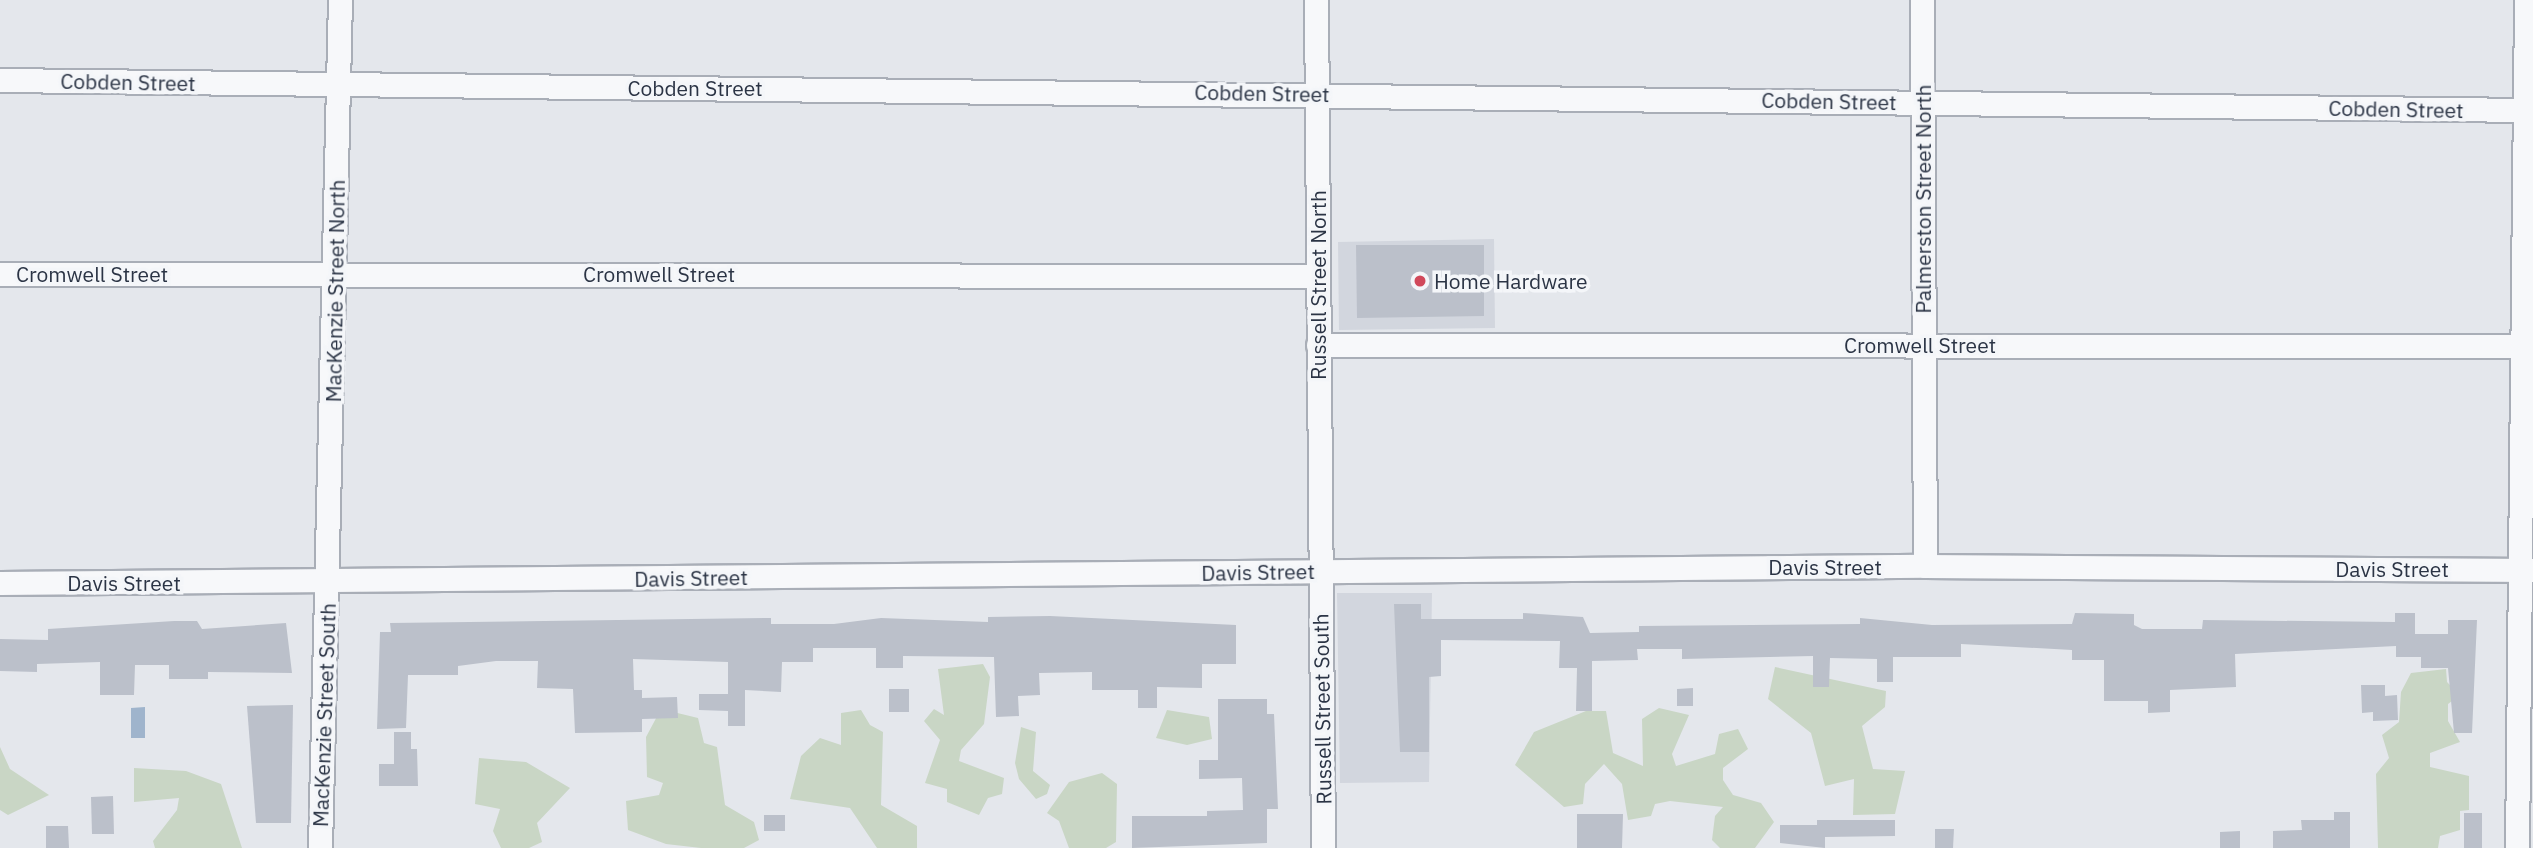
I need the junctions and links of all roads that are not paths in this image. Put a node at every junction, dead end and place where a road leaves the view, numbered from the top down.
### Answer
1 (340, 0) edge
2 (1316, 0) edge
3 (1922, 0) edge
4 (2526, 0) edge
5 (0, 80) edge
6 (340, 85) junction
7 (1316, 93) junction
8 (1923, 103) junction
9 (2525, 110) junction
10 (2528, 229) edge
11 (0, 274) edge
12 (336, 274) junction
13 (1318, 276) junction
14 (1318, 345) junction
15 (1924, 345) junction
16 (2527, 346) edge
17 (1925, 566) junction
18 (2525, 570) edge
19 (1321, 571) junction
20 (328, 582) junction
21 (0, 583) edge
22 (2525, 752) edge
23 (320, 848) edge
24 (1323, 848) edge
25 (2517, 848) edge

1 - 6 street, MacKenzie Street North
2 - 7 street, Russell Street North
3 - 8 street, Palmerston Street North
4 - 9 street
5 - 6 street, Cobden Street
6 - 7 street, Cobden Street
6 - 12 street, MacKenzie Street North
7 - 8 street, Cobden Street
7 - 13 street, Russell Street North
8 - 9 street, Cobden Street
8 - 15 street, Palmerston Street North
9 - 10 street
10 - 16 street
11 - 12 street, Cromwell Street
12 - 13 street, Cromwell Street
12 - 20 street, MacKenzie Street North
13 - 14 street, Russell Street North
14 - 15 street, Cromwell Street
14 - 19 street, Russell Street North
15 - 16 street, Cromwell Street
15 - 17 street, Palmerston Street North
16 - 18 street
17 - 18 street, Davis Street
17 - 19 street, Davis Street
18 - 22 street
19 - 20 street, Davis Street
19 - 24 street, Russell Street South
20 - 21 street, Davis Street
20 - 23 street, MacKenzie Street South
22 - 25 street

